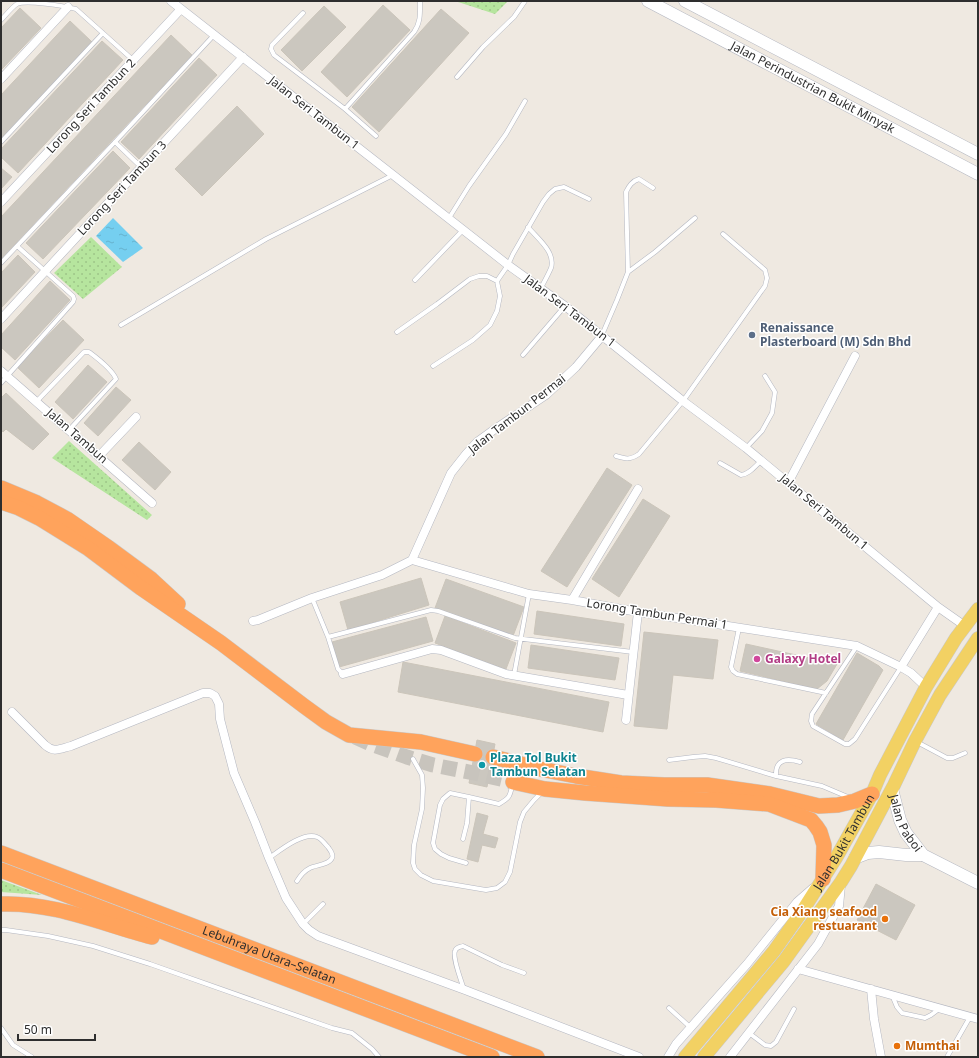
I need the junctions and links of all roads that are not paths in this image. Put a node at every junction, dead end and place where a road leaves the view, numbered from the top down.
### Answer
1 (171, 1) edge
2 (420, 1) edge
3 (525, 1) edge
4 (648, 1) edge
5 (685, 1) edge
6 (68, 7) junction
7 (181, 9) junction
8 (303, 13) dead end
9 (1, 20) edge
10 (102, 33) junction
11 (214, 35) junction
12 (243, 57) junction
13 (133, 60) junction
14 (457, 77) dead end
15 (1, 79) edge
16 (525, 101) dead end
17 (345, 109) junction
18 (376, 136) dead end
19 (1, 142) edge
20 (116, 142) junction
21 (978, 154) edge
22 (142, 167) junction
23 (978, 174) edge
24 (394, 175) junction
25 (653, 188) dead end
26 (589, 199) dead end
27 (1, 202) edge
28 (449, 218) junction
29 (695, 218) dead end
30 (528, 227) junction
31 (463, 229) junction
32 (723, 234) dead end
33 (17, 246) junction
34 (1, 263) edge
35 (508, 265) junction
36 (46, 271) junction
37 (628, 272) junction
38 (416, 280) dead end
39 (497, 281) junction
40 (541, 288) junction
41 (565, 306) junction
42 (1, 319) edge
43 (121, 325) dead end
44 (397, 332) dead end
45 (602, 336) junction
46 (523, 355) dead end
47 (855, 356) dead end
48 (433, 366) dead end
49 (4, 374) edge
50 (765, 376) dead end
51 (1, 383) edge
52 (37, 401) junction
53 (682, 401) junction
54 (136, 417) dead end
55 (69, 430) junction
56 (746, 448) junction
57 (99, 456) junction
58 (616, 456) dead end
59 (761, 461) junction
60 (720, 463) dead end
61 (788, 483) junction
62 (1, 488) edge
63 (638, 489) dead end
64 (1, 502) edge
65 (152, 503) dead end
66 (412, 560) junction
67 (529, 594) junction
68 (312, 598) junction
69 (572, 600) junction
70 (938, 607) junction
71 (978, 609) edge
72 (638, 612) junction
73 (253, 621) dead end
74 (965, 626) junction
75 (739, 628) junction
76 (328, 637) junction
77 (978, 638) edge
78 (520, 639) junction
79 (221, 643) junction
80 (857, 646) junction
81 (634, 652) junction
82 (900, 667) junction
83 (343, 674) joint
84 (514, 676) junction
85 (926, 687) junction
86 (826, 693) junction
87 (628, 695) junction
88 (12, 712) dead end
89 (626, 720) dead end
90 (914, 741) junction
91 (965, 753) dead end
92 (475, 754) dead end
93 (493, 757) dead end
94 (413, 759) dead end
95 (669, 760) dead end
96 (800, 762) dead end
97 (514, 773) junction
98 (776, 776) junction
99 (892, 788) junction
100 (545, 789) junction
101 (872, 794) junction
102 (469, 797) junction
103 (856, 801) junction
104 (463, 839) dead end
105 (1, 842) edge
106 (1, 853) edge
107 (923, 855) junction
108 (269, 858) junction
109 (855, 858) junction
110 (466, 863) dead end
111 (1, 870) edge
112 (48, 871) junction
113 (823, 879) junction
114 (297, 881) dead end
115 (841, 882) junction
116 (978, 883) edge
117 (1, 904) edge
118 (323, 904) dead end
119 (303, 924) junction
120 (1, 930) edge
121 (214, 951) junction
122 (798, 969) junction
123 (524, 973) dead end
124 (871, 989) junction
125 (465, 990) junction
126 (892, 995) junction
127 (669, 1008) dead end
128 (939, 1008) junction
129 (794, 1009) dead end
130 (974, 1018) edge
131 (690, 1027) junction
132 (1, 1028) edge
133 (749, 1033) junction
134 (32, 1057) edge
135 (379, 1057) edge
136 (492, 1057) edge
137 (537, 1057) edge
138 (639, 1057) edge
139 (668, 1057) edge
140 (685, 1057) edge
141 (704, 1057) edge
142 (730, 1057) edge
143 (881, 1057) edge
144 (947, 1057) edge

1 - 7 street, Jalan Seri Tambun 1
2 - 17 lane
3 - 14 lane
4 - 23 main road, Jalan Perindustrian Bukit Minyak
5 - 21 main road, Jalan Perindustrian Bukit Minyak
6 - 9 lane
6 - 10 lane
6 - 15 street
7 - 11 street, Jalan Seri Tambun 1
7 - 13 street, Lorong Seri Tambun 2
8 - 17 lane
10 - 13 lane
10 - 19 lane
11 - 12 street, Jalan Seri Tambun 1
11 - 20 lane
12 - 22 street, Lorong Seri Tambun 3
12 - 24 street, Jalan Seri Tambun 1
13 - 27 street, Lorong Seri Tambun 2
16 - 28 lane
17 - 18 lane
20 - 22 lane
20 - 33 lane
22 - 36 street, Lorong Seri Tambun 3
24 - 28 street, Jalan Seri Tambun 1
24 - 43 lane
25 - 37 lane
26 - 30 lane
28 - 31 street, Jalan Seri Tambun 1
29 - 37 lane
30 - 35 lane
30 - 40 lane
31 - 35 street, Jalan Seri Tambun 1
31 - 38 lane
32 - 53 lane
33 - 34 lane
33 - 36 lane
35 - 39 lane
35 - 40 street, Jalan Seri Tambun 1
36 - 42 street, Lorong Seri Tambun 3
36 - 49 lane
37 - 45 lane
39 - 44 lane
39 - 48 lane
40 - 41 street, Jalan Seri Tambun 1
41 - 45 street, Jalan Seri Tambun 1
41 - 46 lane
45 - 53 street, Jalan Seri Tambun 1
45 - 66 street, Jalan Tambun Permai
47 - 61 street
49 - 51 lane
49 - 52 street, Jalan Tambun
50 - 56 lane
52 - 55 street, Jalan Tambun
52 - 55 lane
53 - 56 street, Jalan Seri Tambun 1
53 - 58 lane
54 - 57 street
55 - 57 street, Jalan Tambun
56 - 59 street, Jalan Seri Tambun 1
57 - 65 street, Jalan Tambun
59 - 60 lane
59 - 61 street, Jalan Seri Tambun 1
61 - 70 street, Jalan Seri Tambun 1
62 - 79 highway
63 - 69 street
64 - 79 highway
66 - 67 street, Lorong Tambun Permai 1
66 - 68 street
67 - 69 street, Lorong Tambun Permai 1
67 - 78 lane
68 - 73 street
68 - 76 lane
69 - 72 street, Lorong Tambun Permai 1
70 - 74 street, Jalan Seri Tambun 1
70 - 82 street
71 - 74 main road, Jalan Bukit Tambun
72 - 75 street, Lorong Tambun Permai 1
72 - 81 street
74 - 85 main road, Jalan Bukit Tambun
75 - 80 street, Lorong Tambun Permai 1
75 - 86 lane
76 - 78 lane
76 - 83 lane
77 - 90 main road, Jalan Bukit Tambun
78 - 81 lane
78 - 84 lane
79 - 92 highway
80 - 82 street, Lorong Tambun Permai 1
80 - 86 lane
81 - 87 street
82 - 85 street, Lorong Tambun Permai 1
82 - 86 lane
83 - 84 street
84 - 87 street
85 - 101 main road, Jalan Bukit Tambun
87 - 89 street
88 - 108 street
90 - 91 lane
90 - 99 main road, Jalan Bukit Tambun
93 - 97 highway
94 - 100 lane
95 - 98 lane
96 - 98 lane
97 - 100 highway
97 - 102 lane
97 - 103 highway
98 - 103 lane
99 - 107 main road, Jalan Paboi
99 - 109 main road, Jalan Bukit Tambun
100 - 113 highway
101 - 103 highway
101 - 113 main road, Jalan Bukit Tambun
102 - 104 lane
102 - 110 lane
105 - 112 highway
106 - 112 highway, Lebuhraya Utara–Selatan
107 - 109 main road, Jalan Paboi
107 - 116 main road, Jalan Paboi
108 - 114 lane
108 - 119 street
109 - 115 main road, Jalan Bukit Tambun
111 - 121 highway, Lebuhraya Utara–Selatan
112 - 137 highway, Lebuhraya Utara–Selatan
113 - 131 street
113 - 140 main road, Jalan Bukit Tambun
115 - 122 street
115 - 141 main road, Jalan Bukit Tambun
117 - 121 highway
118 - 119 lane
119 - 125 street
120 - 135 lane
121 - 136 highway, Lebuhraya Utara–Selatan
122 - 124 street
122 - 133 street
123 - 125 lane
124 - 126 street
124 - 143 street
125 - 138 street
126 - 128 street
126 - 128 lane
127 - 131 lane
128 - 130 street
129 - 133 lane
130 - 144 lane
131 - 139 street
132 - 134 lane
133 - 142 street

